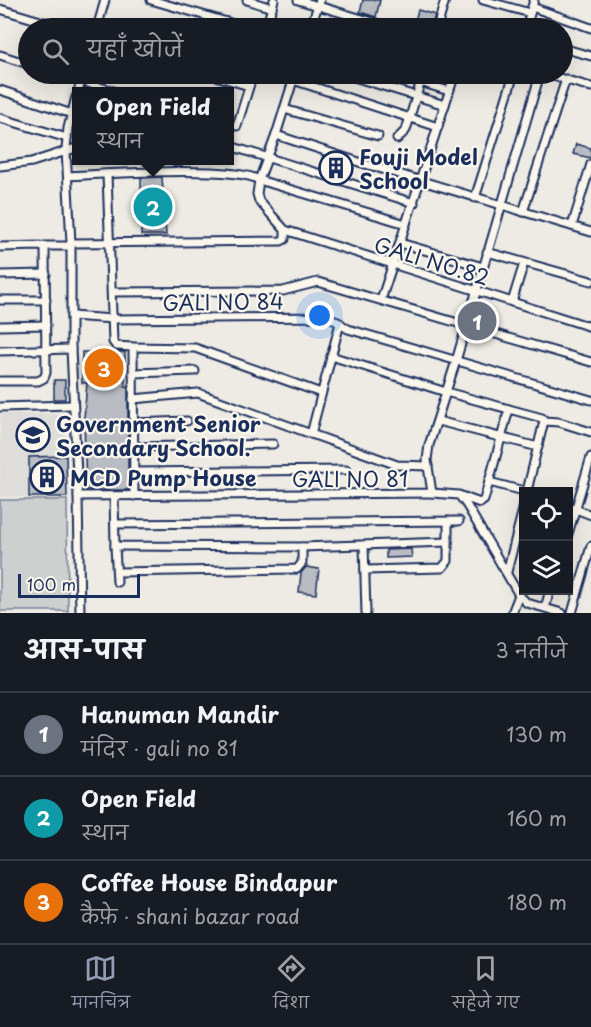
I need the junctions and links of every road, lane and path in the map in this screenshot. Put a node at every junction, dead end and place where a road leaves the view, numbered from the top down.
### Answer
1 (105, 0) edge
2 (151, 0) edge
3 (247, 0) edge
4 (298, 0) edge
5 (445, 0) edge
6 (483, 0) edge
7 (319, 3) edge
8 (273, 4) edge
9 (532, 7) edge
10 (0, 9) edge
11 (30, 18) edge
12 (100, 18) edge
13 (213, 18) edge
14 (314, 18) edge
15 (363, 18) edge
16 (440, 18) edge
17 (563, 18) edge
18 (573, 22) edge
19 (591, 28) edge
20 (573, 51) edge
21 (0, 55) edge
22 (591, 56) edge
23 (18, 61) edge
24 (573, 81) edge
25 (242, 84) edge
26 (292, 84) edge
27 (314, 84) edge
28 (377, 84) edge
29 (420, 84) edge
30 (427, 84) edge
31 (451, 84) edge
32 (511, 84) edge
33 (537, 84) edge
34 (564, 84) edge
35 (249, 86) joint
36 (591, 87) edge
37 (0, 90) edge
38 (449, 91) junction
39 (416, 96) junction
40 (445, 105) junction
41 (284, 109) junction
42 (72, 114) joint
43 (0, 118) edge
44 (410, 118) junction
45 (234, 124) edge
46 (438, 127) junction
47 (276, 135) junction
48 (378, 136) dead end
49 (67, 138) junction
50 (397, 139) dead end
51 (234, 147) edge
52 (72, 149) edge
53 (66, 150) junction
54 (267, 157) junction
55 (591, 164) edge
56 (0, 166) edge
57 (107, 174) junction
58 (590, 174) edge
59 (68, 177) junction
60 (259, 180) junction
61 (420, 181) junction
62 (475, 198) junction
63 (414, 203) junction
64 (501, 205) junction
65 (523, 212) junction
66 (406, 224) junction
67 (572, 226) junction
68 (285, 230) junction
69 (591, 232) edge
70 (111, 243) junction
71 (400, 243) junction
72 (71, 244) junction
73 (44, 246) junction
74 (0, 247) edge
75 (488, 252) junction
76 (524, 263) junction
77 (393, 266) junction
78 (483, 267) junction
79 (46, 274) junction
80 (0, 275) edge
81 (591, 281) edge
82 (477, 291) junction
83 (112, 292) junction
84 (0, 300) edge
85 (46, 300) junction
86 (381, 300) junction
87 (512, 302) junction
88 (71, 316) junction
89 (113, 319) junction
90 (337, 321) junction
91 (46, 325) junction
92 (0, 326) edge
93 (466, 326) junction
94 (591, 327) edge
95 (132, 347) junction
96 (71, 349) junction
97 (0, 351) edge
98 (46, 351) junction
99 (331, 356) junction
100 (456, 361) junction
101 (591, 362) edge
102 (195, 371) dead end
103 (133, 374) junction
104 (0, 381) edge
105 (446, 392) junction
106 (321, 393) junction
107 (133, 399) junction
108 (591, 400) edge
109 (72, 405) junction
110 (0, 407) edge
111 (509, 409) junction
112 (187, 421) dead end
113 (438, 421) junction
114 (544, 421) junction
115 (133, 423) junction
116 (591, 432) edge
117 (310, 434) junction
118 (501, 438) junction
119 (273, 444) dead end
120 (133, 447) junction
121 (538, 447) junction
122 (591, 457) edge
123 (428, 466) junction
124 (346, 470) dead end
125 (134, 472) junction
126 (489, 482) junction
127 (526, 487) edge
128 (519, 490) edge
129 (432, 493) junction
130 (459, 495) junction
131 (78, 496) junction
132 (114, 496) junction
133 (134, 496) junction
134 (573, 508) edge
135 (576, 509) junction
136 (591, 515) edge
137 (573, 518) edge
138 (448, 521) junction
139 (459, 521) dead end
140 (115, 524) junction
141 (519, 525) edge
142 (448, 542) junction
143 (364, 545) junction
144 (115, 546) junction
145 (591, 546) edge
146 (302, 547) junction
147 (365, 570) junction
148 (117, 572) junction
149 (507, 572) junction
150 (117, 582) dead end
151 (519, 595) junction
152 (549, 595) edge
153 (545, 608) junction
154 (80, 613) edge
155 (366, 613) edge
156 (512, 613) edge
157 (562, 613) edge
158 (572, 613) edge

1 - 12 street
2 - 13 street
3 - 8 street
4 - 7 street
5 - 16 street
6 - 9 street
7 - 14 street
7 - 15 street
9 - 17 street
10 - 11 street
18 - 19 street
20 - 22 street
21 - 23 street
24 - 36 street
25 - 35 street
26 - 41 street
27 - 44 street
28 - 39 street
29 - 39 street
30 - 38 street
31 - 38 street
32 - 62 street
33 - 64 street, GALI NO 81
34 - 65 street
35 - 45 street
37 - 42 street
38 - 40 street
39 - 40 street
39 - 44 street
40 - 46 street
41 - 47 street
41 - 48 street
42 - 49 street
43 - 49 street
44 - 46 street
44 - 50 street
46 - 61 street
47 - 54 street
47 - 61 street
49 - 53 street
51 - 54 street
52 - 53 street
53 - 56 street
53 - 59 street
54 - 60 street
54 - 63 street
55 - 58 street
57 - 59 street
57 - 60 street
57 - 70 street
58 - 67 street
59 - 72 street
60 - 66 street
60 - 68 street
61 - 62 street
61 - 63 street
62 - 64 street
63 - 66 street
64 - 65 street
64 - 75 street, GALI NO 81
65 - 67 street
66 - 71 street
67 - 69 street
68 - 70 street
68 - 77 street, GALI NO.82
70 - 72 street
70 - 83 street
71 - 77 street
71 - 78 street
72 - 73 street
72 - 88 street
73 - 74 street
73 - 79 street
75 - 76 street
75 - 78 street, GALI NO 81
76 - 81 street
76 - 87 street
77 - 82 street, GALI NO.82
77 - 86 street
78 - 82 street, GALI NO 81
79 - 80 street
79 - 85 street
82 - 87 street, GALI NO.82
82 - 93 street, GALI NO 81
83 - 86 street
83 - 89 street
84 - 85 street
85 - 91 street
86 - 93 street
87 - 94 street, GALI NO.82
88 - 89 street, GALI NO 84
88 - 96 street
89 - 90 street, GALI NO 84
89 - 95 street
90 - 99 street
90 - 100 street, GALI NO 84
91 - 92 street
91 - 98 street
93 - 100 street, GALI NO 81
93 - 101 street
95 - 103 street
95 - 106 street
96 - 98 street
96 - 109 street
97 - 98 street
98 - 104 street
99 - 105 street
99 - 106 street
100 - 105 street, GALI NO 81
100 - 108 street, GALI NO 84
102 - 103 street
103 - 107 street
105 - 111 street
105 - 113 street, GALI NO 81
106 - 117 street
107 - 115 street
107 - 117 street
109 - 110 street
109 - 131 street
111 - 114 street
111 - 118 street
112 - 115 street
113 - 118 street
113 - 123 street, GALI NO 81
114 - 116 street
114 - 121 street
115 - 120 street
117 - 123 street
118 - 121 street
118 - 126 street
119 - 120 street
120 - 125 street
121 - 127 street
122 - 135 street
123 - 129 street, GALI NO 81
124 - 125 street
125 - 133 street
126 - 128 street
126 - 130 street
129 - 130 street
129 - 133 street, GALI NO 81
130 - 149 street
131 - 132 street, GALI NO 81
131 - 154 street
132 - 133 street, GALI NO 81
132 - 140 street
134 - 135 street
135 - 136 street
135 - 137 street
138 - 139 street
138 - 140 street
138 - 142 street
140 - 144 street
141 - 149 street
142 - 143 street
142 - 147 street
143 - 146 street
143 - 147 street
144 - 146 street
144 - 148 street
145 - 158 street
146 - 148 street
147 - 155 street
148 - 150 street
149 - 151 street
151 - 153 street
151 - 156 street
152 - 153 street
153 - 157 street

